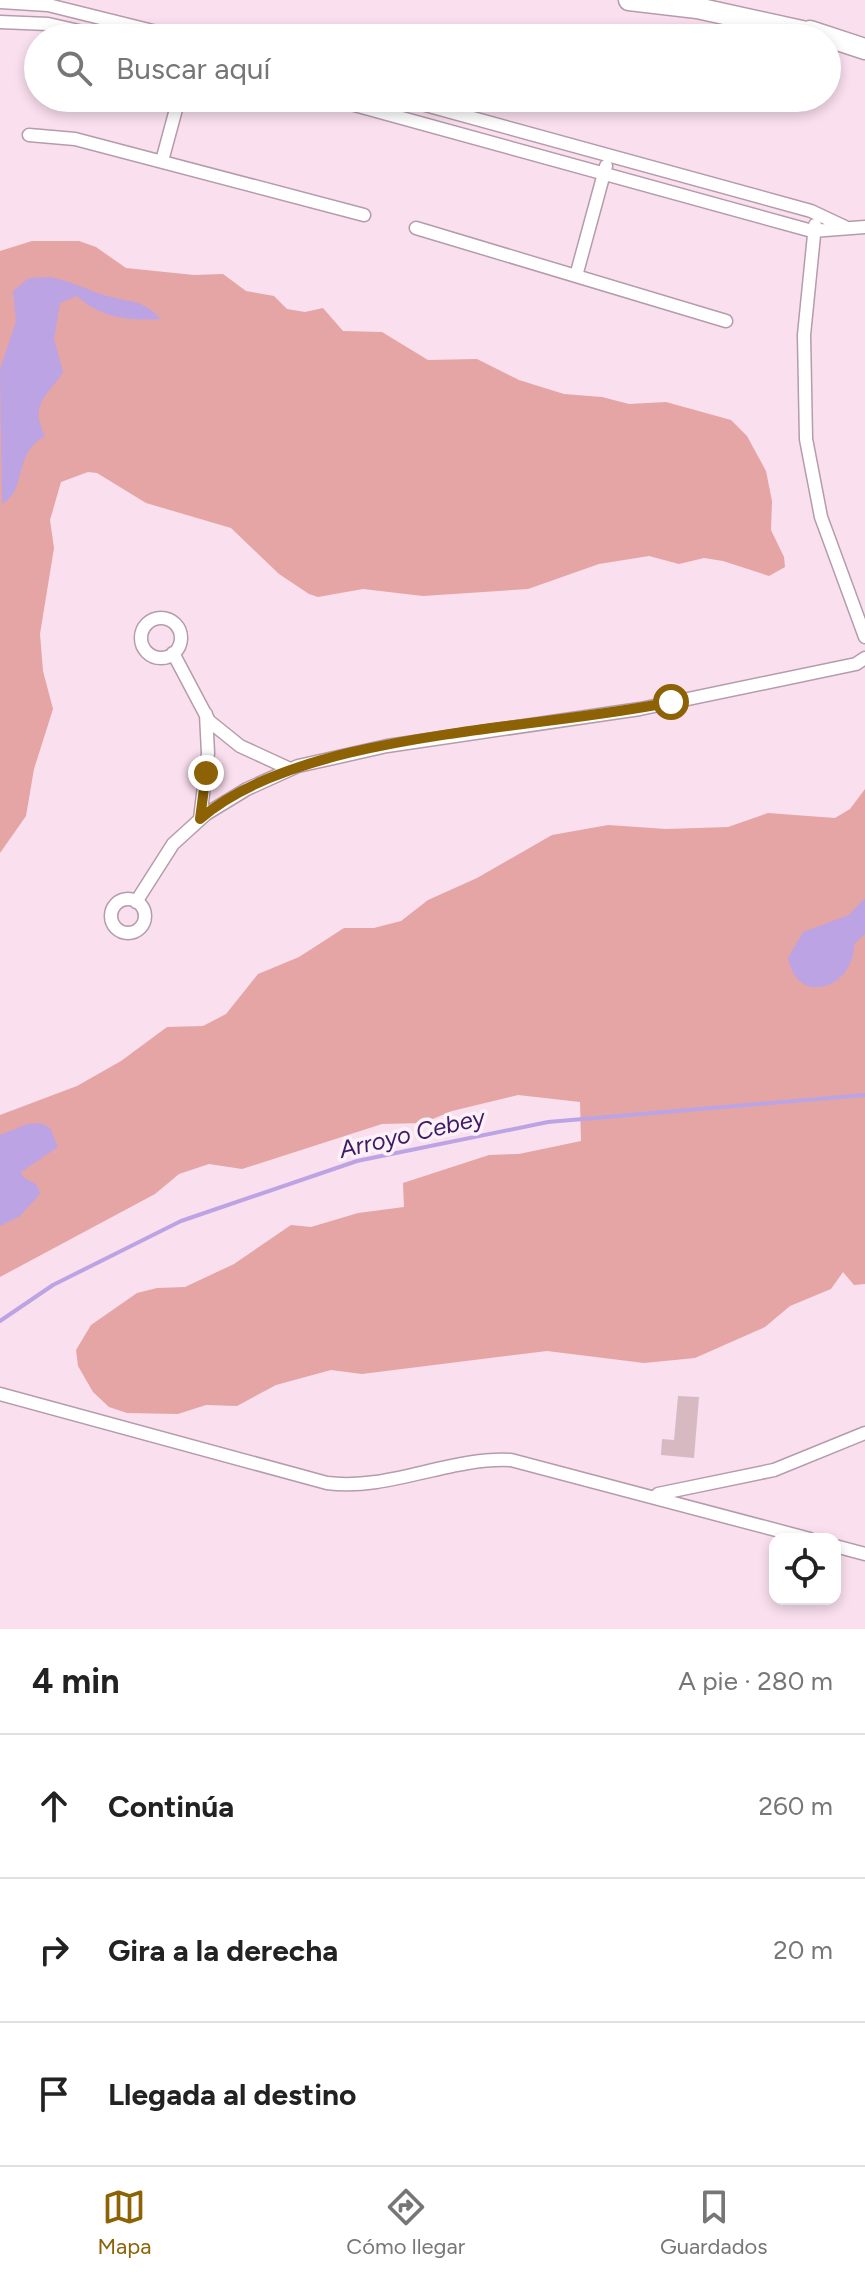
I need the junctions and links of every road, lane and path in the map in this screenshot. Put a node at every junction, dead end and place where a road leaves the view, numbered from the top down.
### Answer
1 (629, 0) edge
2 (711, 0) edge
3 (0, 2) edge
4 (0, 22) edge
5 (48, 24) edge
6 (125, 24) edge
7 (770, 24) edge
8 (786, 24) edge
9 (841, 42) edge
10 (865, 49) edge
11 (175, 112) edge
12 (380, 112) edge
13 (451, 112) edge
14 (29, 135) dead end
15 (608, 155) junction
16 (162, 161) junction
17 (604, 174) junction
18 (364, 215) dead end
19 (819, 215) junction
20 (865, 227) edge
21 (416, 228) dead end
22 (848, 229) junction
23 (812, 231) junction
24 (576, 276) junction
25 (726, 321) dead end
26 (865, 637) edge
27 (173, 653) dead end
28 (865, 658) edge
29 (206, 714) junction
30 (290, 769) junction
31 (200, 819) junction
32 (136, 902) dead end
33 (0, 1394) edge
34 (865, 1433) edge
35 (652, 1495) junction
36 (788, 1533) edge
37 (841, 1548) edge
38 (865, 1554) edge

1 - 7 main road
2 - 8 main road
3 - 6 street
4 - 5 street
9 - 10 main road
11 - 16 street
12 - 17 street
13 - 15 street
14 - 16 street
15 - 17 street
15 - 19 street
16 - 18 street
17 - 23 street
17 - 24 street
19 - 22 street
19 - 23 street
20 - 22 street
21 - 24 street
22 - 23 street
23 - 26 street
24 - 25 street
27 - 29 street
28 - 30 street
29 - 30 street
29 - 31 street
30 - 31 street
31 - 32 street
33 - 35 street
34 - 35 street
35 - 36 street
37 - 38 street

